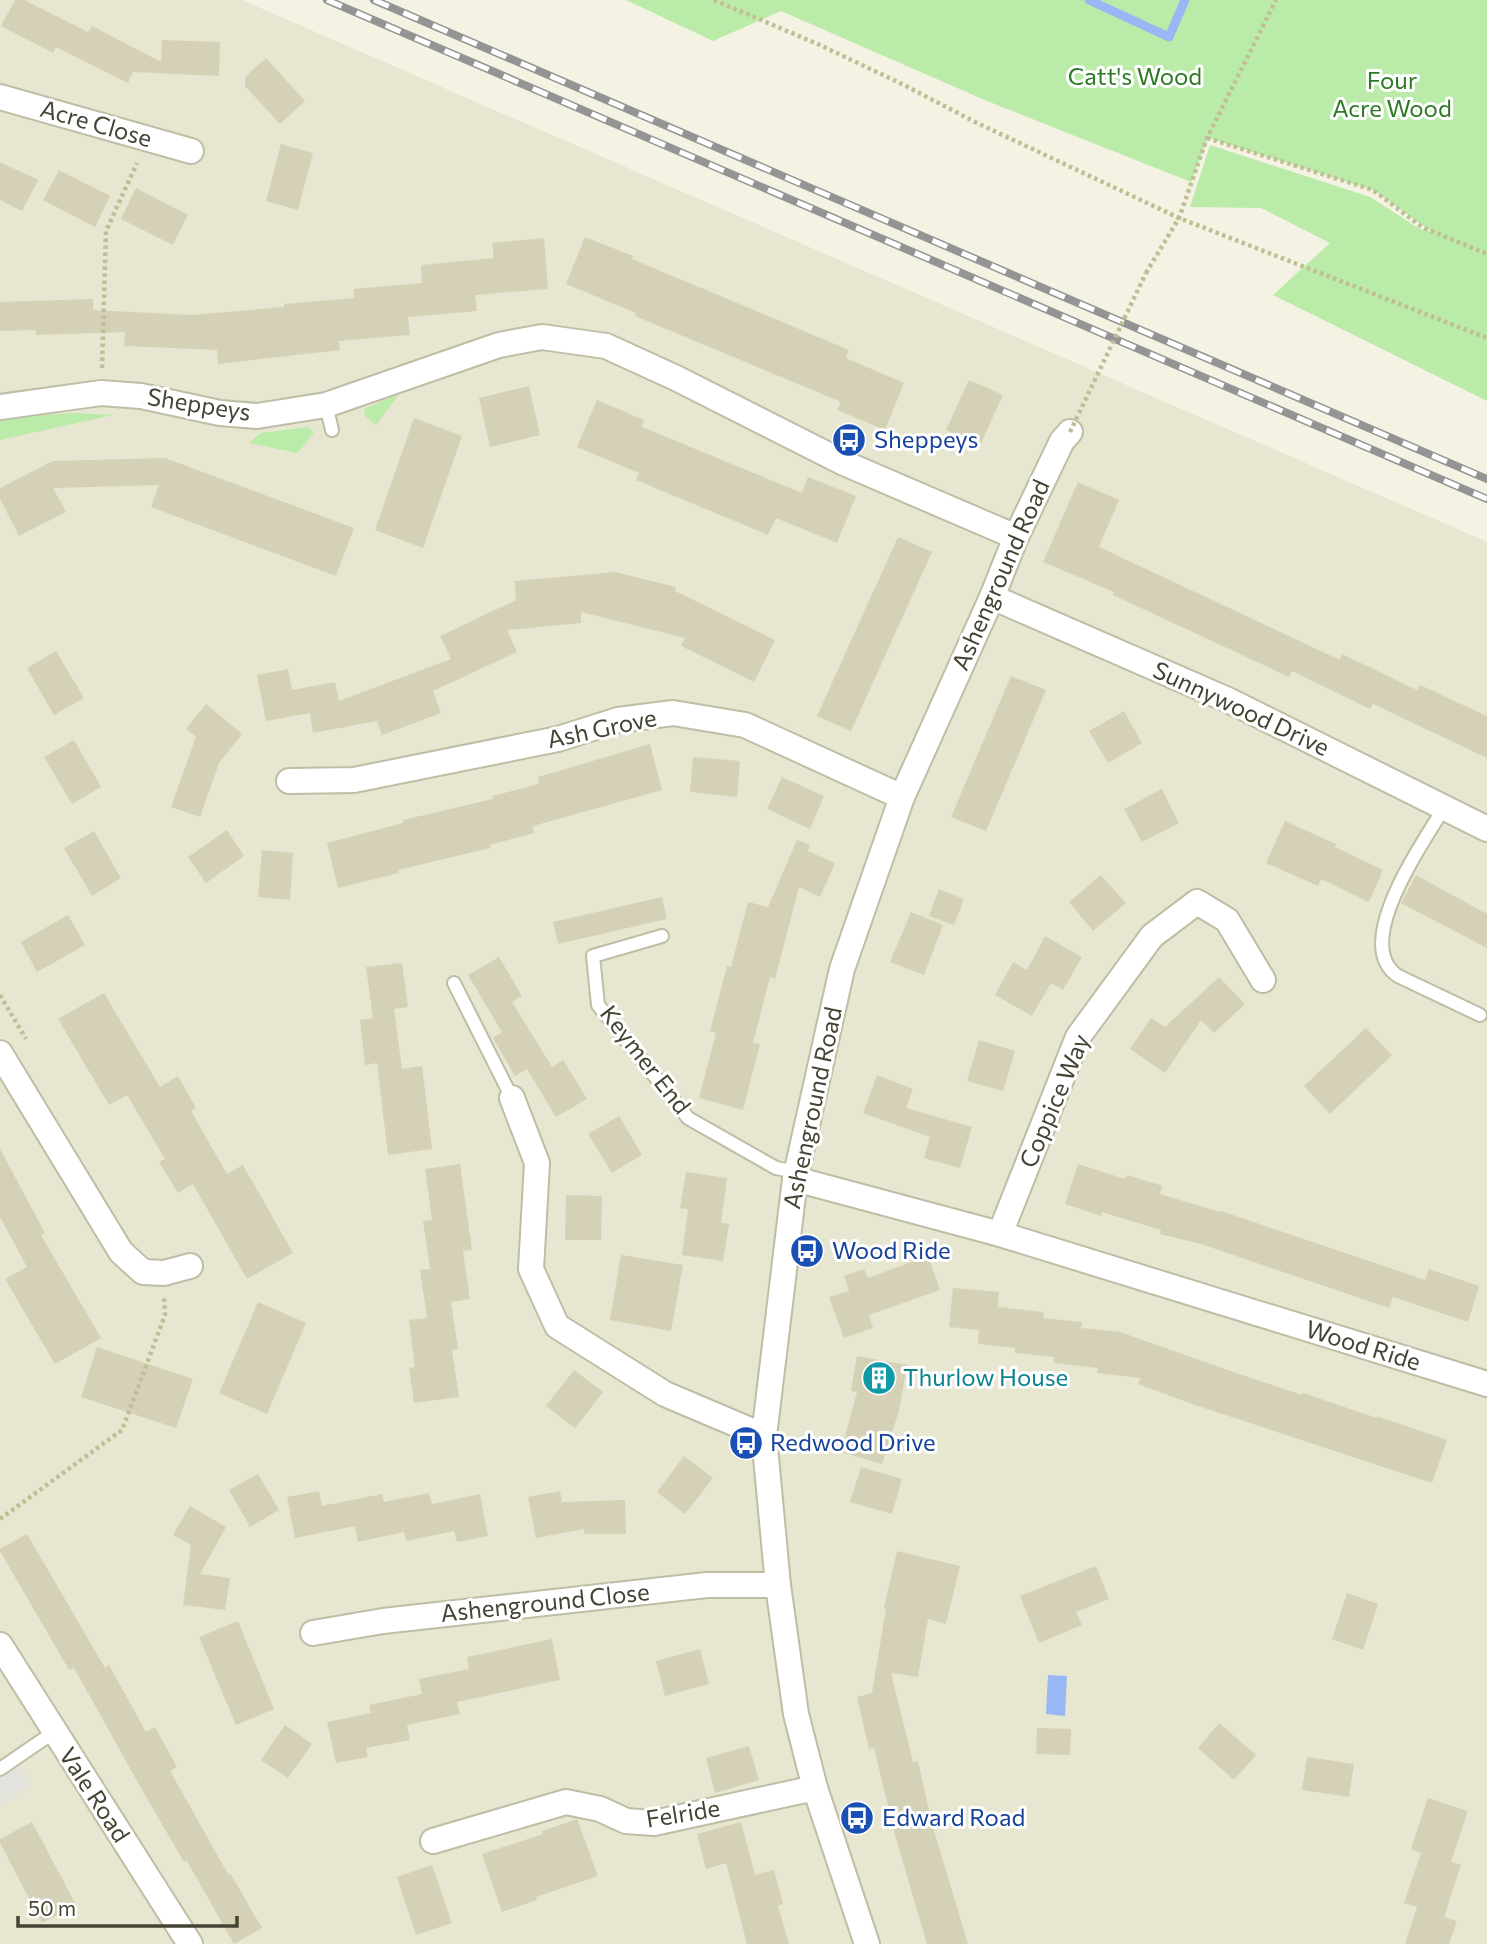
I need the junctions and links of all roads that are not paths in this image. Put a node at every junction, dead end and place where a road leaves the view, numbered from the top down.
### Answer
1 (0, 97) edge
2 (191, 151) dead end
3 (326, 405) junction
4 (0, 407) edge
5 (332, 430) dead end
6 (1070, 432) road end
7 (1016, 537) junction
8 (992, 597) junction
9 (289, 781) dead end
10 (902, 797) junction
11 (1445, 806) junction
12 (1487, 829) edge
13 (662, 936) dead end
14 (1263, 980) dead end
15 (454, 983) dead end
16 (1480, 1015) dead end
17 (0, 1053) edge
18 (512, 1098) joint
19 (796, 1176) junction
20 (1000, 1234) junction
21 (190, 1266) dead end
22 (1487, 1384) edge
23 (764, 1436) junction
24 (778, 1585) junction
25 (313, 1633) dead end
26 (0, 1645) edge
27 (54, 1732) junction
28 (0, 1769) edge
29 (815, 1788) junction
30 (433, 1841) dead end
31 (190, 1944) edge
32 (867, 1944) edge

1 - 2 street, Acre Close
3 - 4 street, Sheppeys
3 - 5 lane
3 - 7 street, Sheppeys
6 - 7 street, Ashenground Road
7 - 8 street, Ashenground Road
8 - 10 street, Ashenground Road
8 - 11 street, Sunnywood Drive
9 - 10 street, Ash Grove
10 - 19 street, Ashenground Road
11 - 12 street, Sunnywood Drive
11 - 16 lane
13 - 19 lane, Keymer End
14 - 20 street, Coppice Way
15 - 18 lane
17 - 21 street
18 - 23 street
19 - 20 street, Wood Ride
19 - 23 street, Ashenground Road
20 - 22 street, Wood Ride
23 - 24 street, Ashenground Road
24 - 25 street, Ashenground Close
24 - 29 street, Ashenground Road
26 - 27 street, Vale Road
27 - 28 lane
27 - 31 street, Vale Road
29 - 30 street, Felride
29 - 32 street, Ashenground Road

